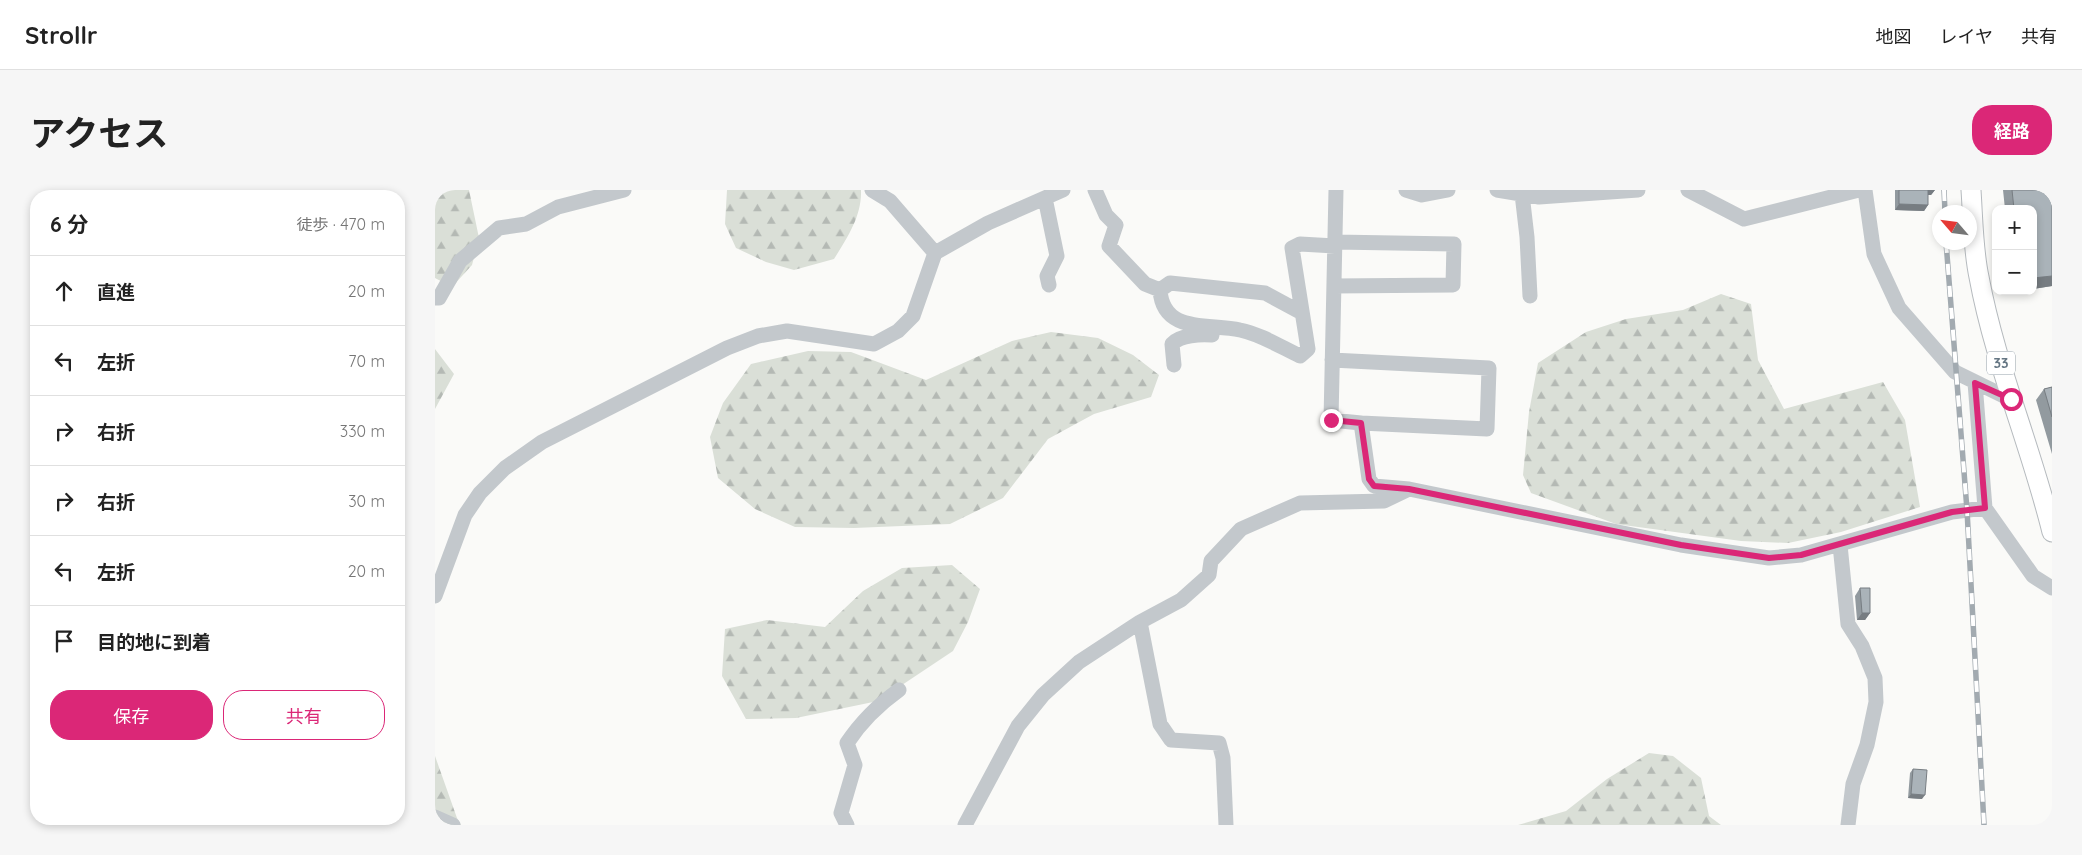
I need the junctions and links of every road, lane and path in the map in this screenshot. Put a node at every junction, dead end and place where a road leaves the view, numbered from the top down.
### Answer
1 (624, 190) edge
2 (872, 190) edge
3 (1063, 190) edge
4 (1095, 190) edge
5 (1336, 190) edge
6 (1406, 190) edge
7 (1448, 190) edge
8 (1497, 190) edge
9 (1638, 190) edge
10 (1688, 190) edge
11 (1859, 190) edge
12 (1865, 190) edge
13 (1971, 190) edge
14 (1522, 194) junction
15 (1045, 198) junction
16 (1335, 244) junction
17 (935, 253) junction
18 (1049, 285) dead end
19 (1334, 286) junction
20 (1160, 290) junction
21 (1530, 296) dead end
22 (435, 298) edge
23 (1302, 312) junction
24 (1246, 332) junction
25 (1332, 360) junction
26 (1174, 365) dead end
27 (1975, 383) junction
28 (2011, 399) junction
29 (1361, 423) junction
30 (1409, 489) junction
31 (2048, 497) edge
32 (1985, 508) junction
33 (2052, 532) edge
34 (1840, 545) junction
35 (2052, 588) edge
36 (435, 596) edge
37 (1140, 622) junction
38 (899, 690) dead end
39 (435, 816) edge
40 (453, 825) edge
41 (847, 825) edge
42 (965, 825) edge
43 (1226, 825) edge
44 (1847, 825) edge

1 - 22 street
2 - 17 street
3 - 15 street
4 - 20 street
5 - 16 street
6 - 7 street
8 - 14 street
9 - 14 street
10 - 11 street
12 - 27 street
13 - 28 main road, 33
14 - 21 street
15 - 17 street
15 - 18 street
16 - 19 street
16 - 19 street
16 - 23 street
17 - 36 street
19 - 25 street
20 - 23 street
20 - 24 street
23 - 24 street
24 - 26 street
25 - 29 street
25 - 29 street
27 - 28 street
27 - 32 street
28 - 31 main road, 33
29 - 30 street
30 - 34 street
30 - 37 street
31 - 33 main road, 33
32 - 34 street
32 - 35 street
34 - 44 street
37 - 42 street
37 - 43 street
38 - 41 street
39 - 40 street

